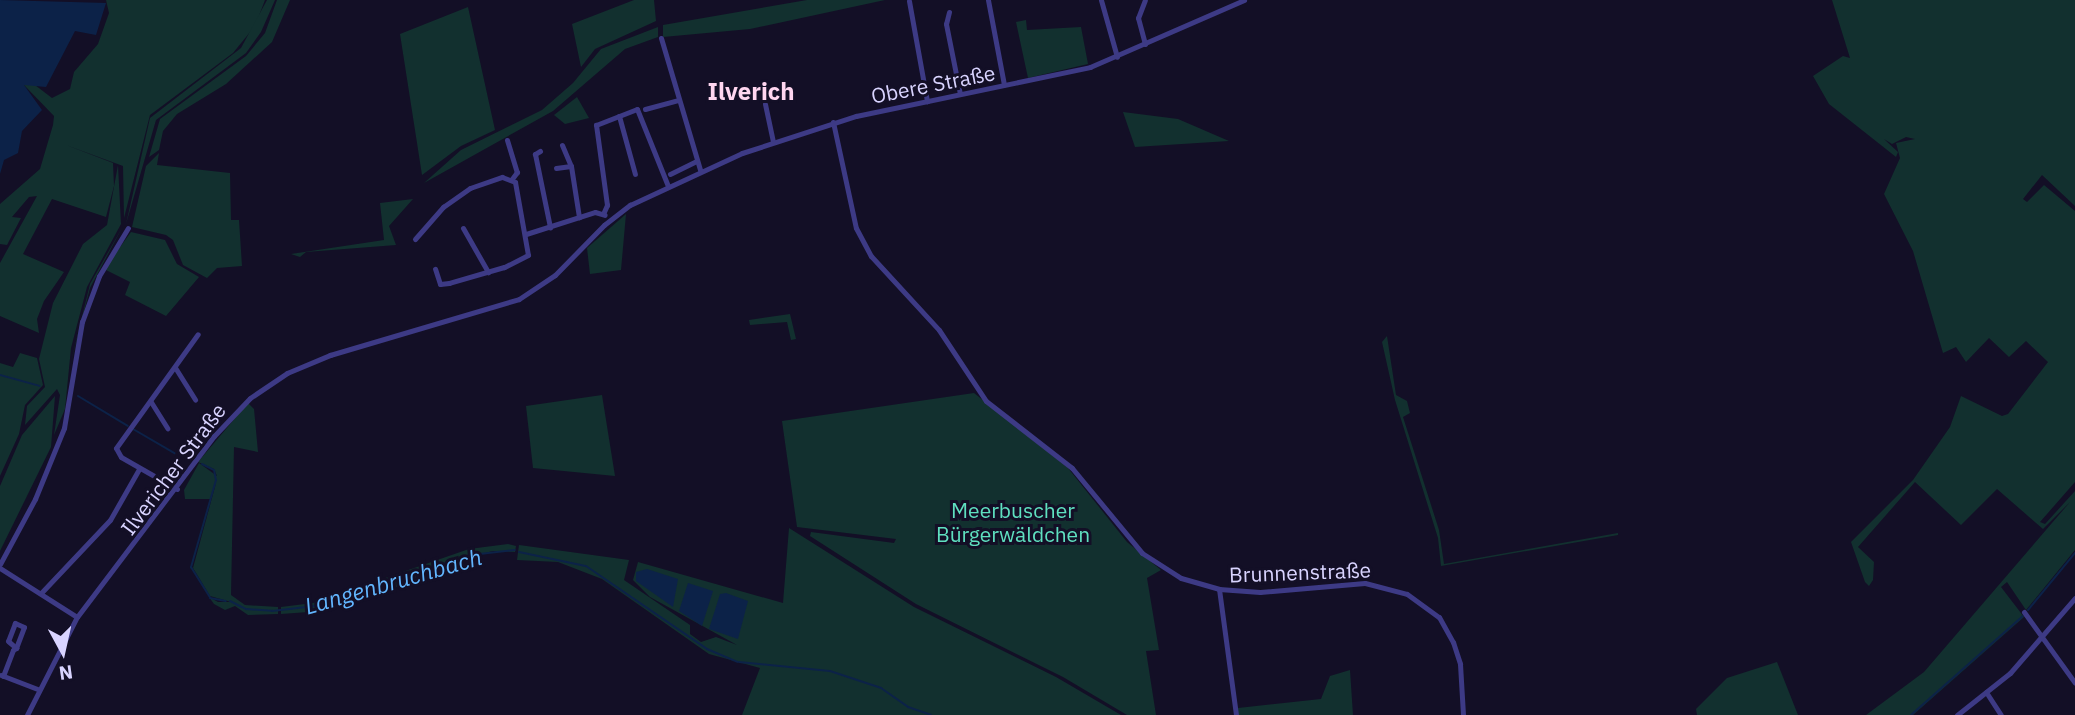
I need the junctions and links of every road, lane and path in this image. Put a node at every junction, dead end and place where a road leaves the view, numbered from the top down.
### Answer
1 (988, 0) edge
2 (1101, 0) edge
3 (1145, 0) edge
4 (1244, 0) edge
5 (909, 1) edge
6 (950, 12) dead end
7 (947, 29) junction
8 (937, 30) dead end
9 (661, 38) dead end
10 (1145, 44) junction
11 (1117, 57) junction
12 (1004, 85) junction
13 (960, 94) junction
14 (679, 100) junction
15 (927, 100) junction
16 (765, 104) dead end
17 (645, 110) dead end
18 (619, 116) junction
19 (833, 122) junction
20 (507, 140) dead end
21 (773, 142) junction
22 (562, 145) dead end
23 (540, 151) dead end
24 (697, 161) junction
25 (571, 166) junction
26 (556, 169) dead end
27 (700, 170) junction
28 (635, 174) dead end
29 (670, 174) dead end
30 (512, 179) junction
31 (668, 186) junction
32 (630, 205) joint
33 (603, 214) junction
34 (579, 218) junction
35 (609, 220) junction
36 (550, 227) junction
37 (128, 228) dead end
38 (463, 228) dead end
39 (526, 234) junction
40 (415, 239) dead end
41 (435, 270) dead end
42 (488, 272) junction
43 (198, 334) dead end
44 (176, 369) junction
45 (195, 399) dead end
46 (151, 402) junction
47 (167, 428) dead end
48 (139, 468) junction
49 (177, 489) junction
50 (0, 566) edge
51 (1219, 589) junction
52 (41, 593) junction
53 (2074, 600) edge
54 (2024, 612) dead end
55 (77, 617) junction
56 (2042, 636) junction
57 (16, 648) dead end
58 (1, 676) edge
59 (2075, 683) edge
60 (37, 689) junction
61 (1986, 692) junction
62 (27, 715) edge
63 (1236, 715) edge
64 (1463, 715) edge
65 (1957, 715) edge
66 (2001, 715) edge

1 - 12 street
2 - 11 street
3 - 10 street
4 - 10 street, Obere Straße
5 - 15 street
6 - 7 street
7 - 8 street
7 - 13 street
9 - 14 street
10 - 11 street, Obere Straße
11 - 12 street, Obere Straße
12 - 13 street, Obere Straße
13 - 15 street, Obere Straße
14 - 17 street
14 - 24 street
15 - 19 street, Obere Straße
16 - 21 street
18 - 28 street
18 - 31 street
18 - 33 street
19 - 21 street, Obere Straße
19 - 51 street, Brunnenstraße
20 - 30 street
21 - 27 street, Obere Straße
22 - 25 street
23 - 36 street
24 - 27 street
24 - 29 street
25 - 26 street
25 - 34 street
27 - 31 street, Obere Straße
30 - 39 street
30 - 40 street
31 - 32 street, Obere Straße
32 - 35 street, Ilvericher Straße
33 - 34 street
33 - 35 street
34 - 36 street
35 - 49 street, Ilvericher Straße
36 - 39 street
37 - 50 street
38 - 42 street
39 - 42 street
41 - 42 street
43 - 44 street
44 - 45 street
44 - 46 street
46 - 47 street
46 - 48 street
48 - 49 street
48 - 52 street
49 - 55 street, Ilvericher Straße
50 - 52 street
51 - 63 street
51 - 64 street, Brunnenstraße
52 - 55 street
53 - 56 street
54 - 56 street
55 - 60 street, Ilvericher Straße
56 - 59 street
56 - 61 street
57 - 58 street
58 - 60 street
60 - 62 street, Ilvericher Straße
61 - 65 street
61 - 66 street

